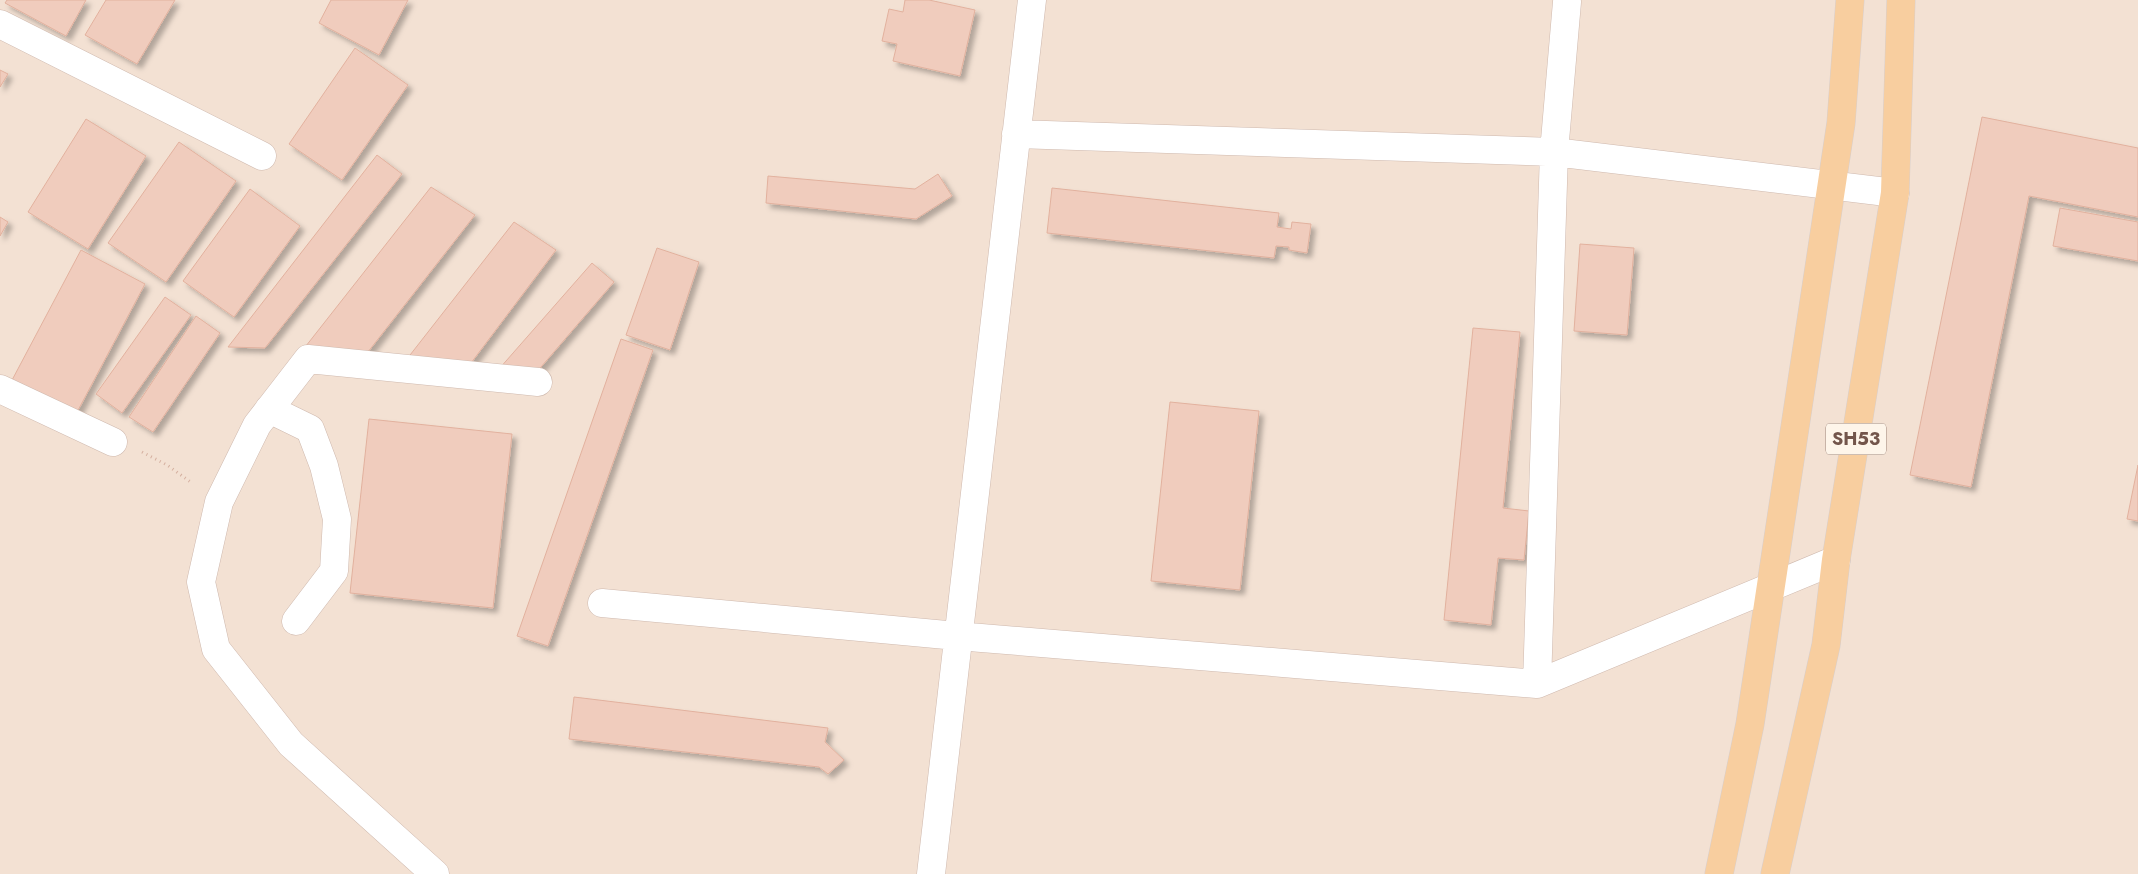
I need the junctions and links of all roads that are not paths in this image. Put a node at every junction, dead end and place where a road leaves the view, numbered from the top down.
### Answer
1 (1032, 0) edge
2 (1850, 0) edge
3 (1901, 0) edge
4 (1567, 2) dead end
5 (0, 24) edge
6 (1016, 134) junction
7 (1554, 152) junction
8 (262, 156) dead end
9 (1831, 185) junction
10 (1895, 192) junction
11 (538, 382) dead end
12 (0, 389) edge
13 (269, 409) junction
14 (113, 442) road end
15 (1836, 560) junction
16 (1770, 588) junction
17 (602, 603) dead end
18 (296, 621) dead end
19 (957, 636) junction
20 (1537, 684) junction
21 (436, 874) edge
22 (931, 874) edge
23 (1719, 874) edge
24 (1774, 874) edge

1 - 6 street
2 - 9 main road
3 - 10 main road, SH53
4 - 7 street
5 - 8 street
6 - 7 street
6 - 19 street
7 - 9 street
7 - 20 street
9 - 10 street
9 - 16 main road
10 - 15 main road, SH53
11 - 13 street
12 - 14 street
13 - 18 street
13 - 21 street
15 - 16 street
15 - 24 main road, SH53
16 - 20 street
16 - 23 main road
17 - 19 street
19 - 20 street
19 - 22 street

